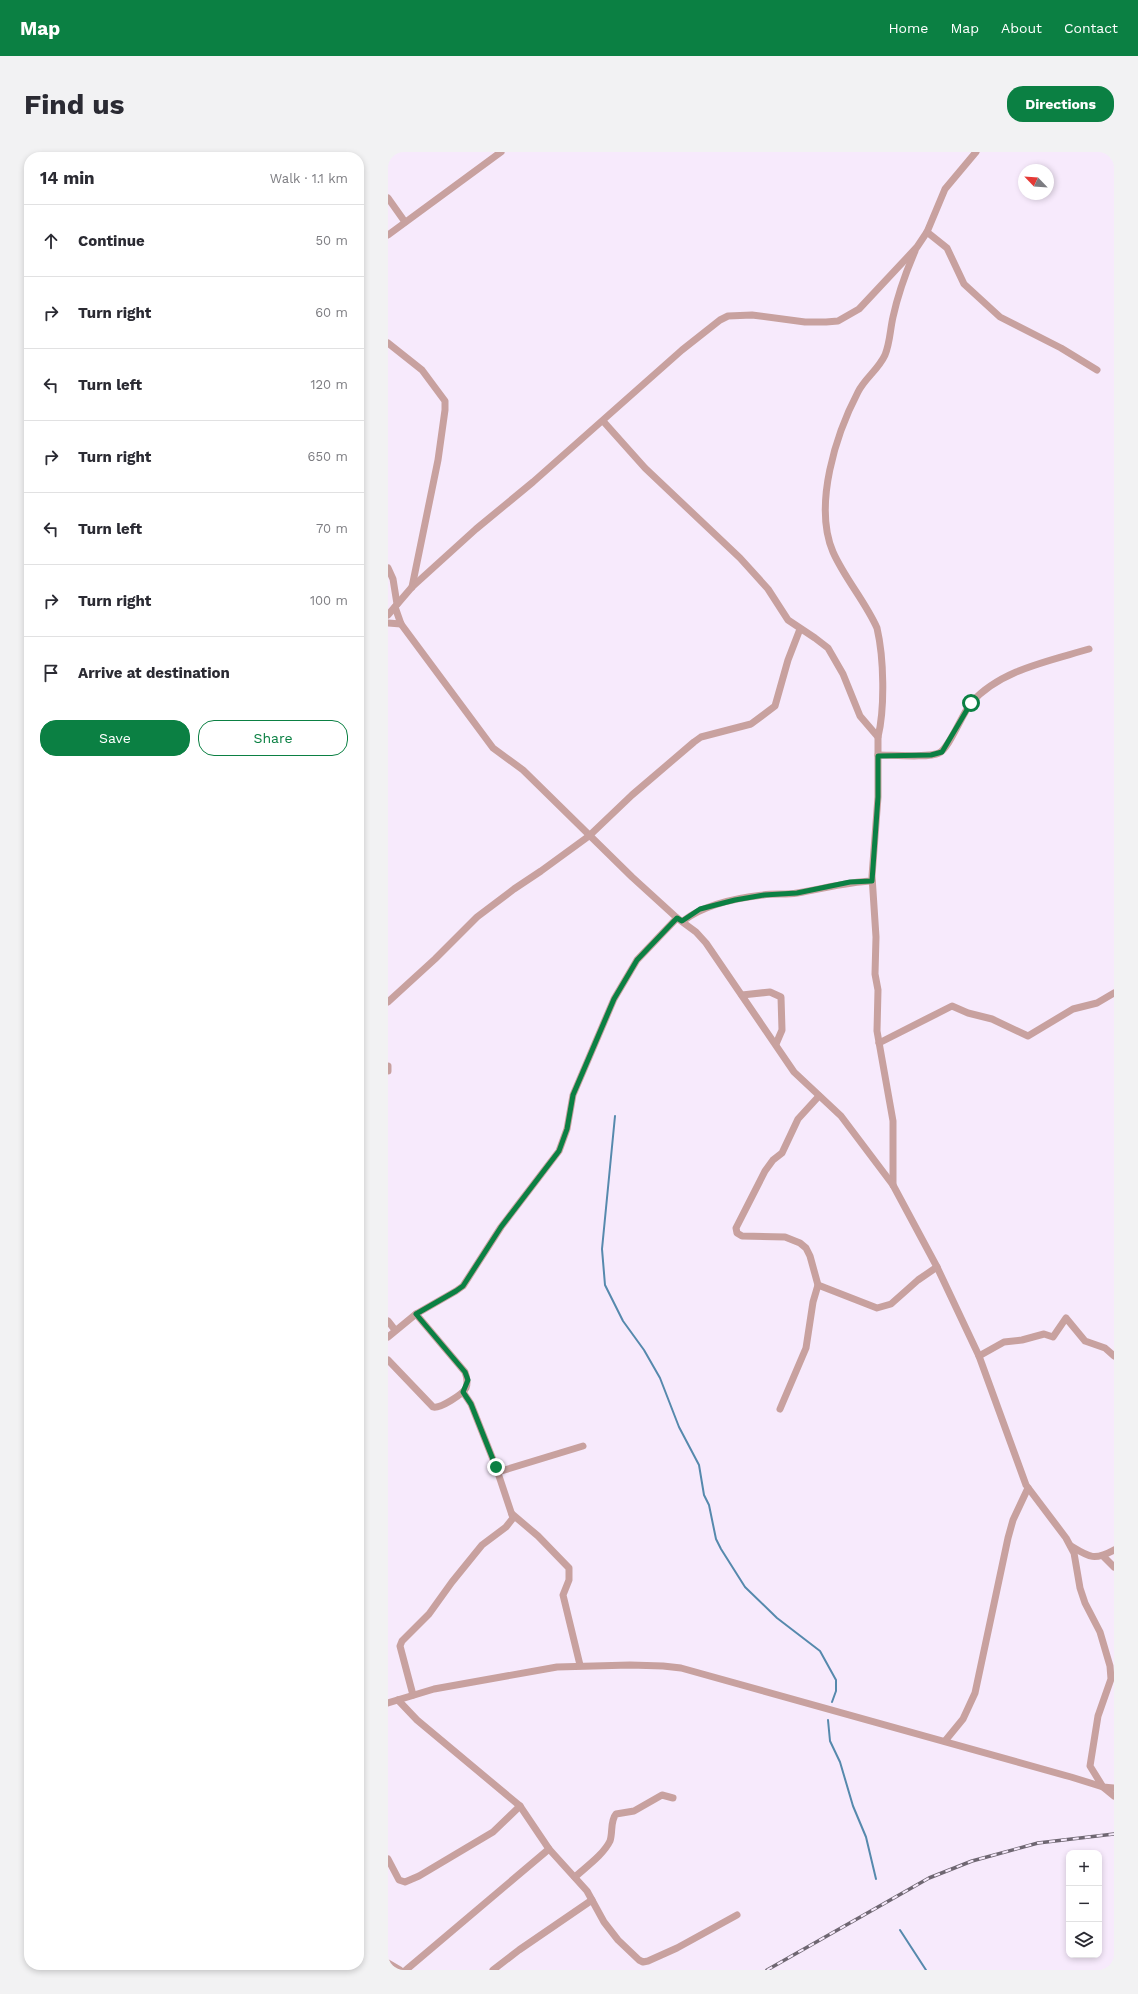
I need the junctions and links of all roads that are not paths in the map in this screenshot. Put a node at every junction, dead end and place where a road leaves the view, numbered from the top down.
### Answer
1 (502, 152) edge
2 (976, 152) edge
3 (388, 198) edge
4 (405, 222) junction
5 (927, 232) junction
6 (388, 235) edge
7 (917, 247) junction
8 (388, 343) edge
9 (1097, 370) dead end
10 (603, 421) junction
11 (388, 568) edge
12 (412, 587) junction
13 (396, 606) junction
14 (388, 615) edge
15 (388, 623) edge
16 (401, 624) junction
17 (800, 629) junction
18 (1089, 649) dead end
19 (878, 738) junction
20 (878, 756) junction
21 (589, 836) junction
22 (872, 881) junction
23 (680, 920) junction
24 (1114, 993) edge
25 (742, 995) junction
26 (388, 1002) edge
27 (879, 1043) junction
28 (776, 1044) junction
29 (388, 1066) edge
30 (388, 1071) edge
31 (819, 1096) junction
32 (893, 1185) junction
33 (937, 1267) junction
34 (818, 1285) junction
35 (416, 1314) junction
36 (388, 1320) edge
37 (395, 1330) junction
38 (388, 1337) edge
39 (979, 1356) junction
40 (1114, 1356) edge
41 (388, 1360) edge
42 (463, 1392) junction
43 (780, 1409) dead end
44 (583, 1446) dead end
45 (498, 1472) junction
46 (1028, 1488) junction
47 (512, 1514) junction
48 (1070, 1545) junction
49 (1114, 1550) edge
50 (1103, 1556) junction
51 (1114, 1567) edge
52 (580, 1665) junction
53 (413, 1695) junction
54 (398, 1700) junction
55 (388, 1703) edge
56 (945, 1741) junction
57 (1103, 1788) junction
58 (1114, 1788) edge
59 (1114, 1796) edge
60 (674, 1798) dead end
61 (520, 1806) junction
62 (549, 1849) junction
63 (388, 1859) edge
64 (575, 1876) junction
65 (592, 1900) junction
66 (737, 1915) dead end
67 (388, 1963) edge
68 (400, 1970) edge
69 (406, 1970) edge
70 (493, 1970) edge

1 - 4 street
2 - 5 street
3 - 4 street
4 - 6 street
5 - 7 street
5 - 9 street
7 - 10 street
7 - 19 street
8 - 12 street
10 - 12 street
10 - 17 street
11 - 13 street
12 - 13 street
13 - 14 street
13 - 16 street
15 - 16 street
16 - 21 street
17 - 19 street
17 - 21 street
18 - 20 street
19 - 20 street
20 - 22 street
21 - 23 street
21 - 26 street
22 - 23 street
22 - 27 street
23 - 25 street
23 - 35 street
24 - 27 street
25 - 28 street
25 - 28 street
27 - 32 street
28 - 31 street
29 - 30 street
31 - 32 street
31 - 34 street
32 - 33 street
33 - 34 street
33 - 39 street
34 - 43 street
35 - 37 street
35 - 42 street
36 - 37 street
37 - 38 street
39 - 40 street
39 - 46 street
41 - 42 street
42 - 45 street
44 - 45 street
45 - 47 street
46 - 48 street
46 - 56 street
47 - 52 street
47 - 53 street
48 - 50 street
48 - 57 street
49 - 50 street
50 - 51 street
52 - 53 street
52 - 56 street
53 - 54 street
54 - 55 street
54 - 61 street
56 - 57 street
57 - 58 street
57 - 59 street
60 - 64 street
61 - 62 street
61 - 63 street
62 - 64 street
62 - 69 street
64 - 65 street
65 - 66 street
65 - 70 street
67 - 68 street

